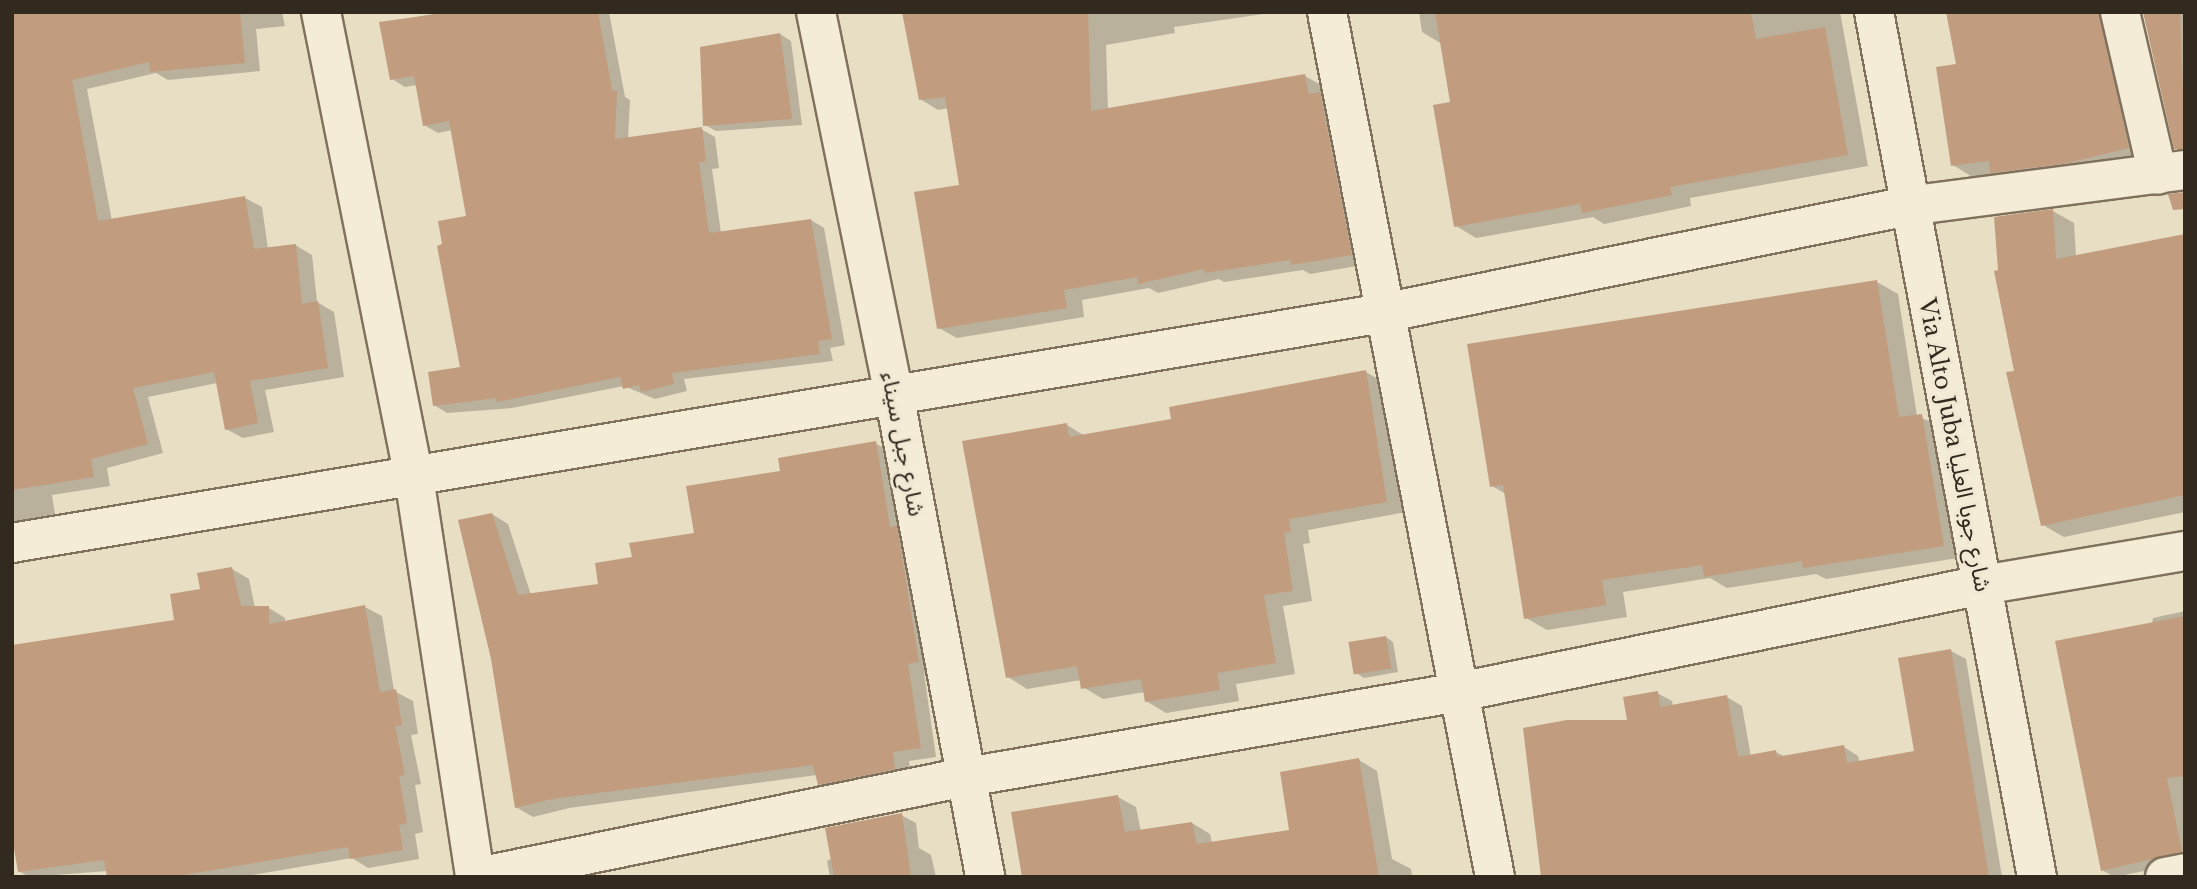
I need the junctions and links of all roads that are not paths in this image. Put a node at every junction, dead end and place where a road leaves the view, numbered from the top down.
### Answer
1 (321, 12) edge
2 (816, 12) edge
3 (1327, 12) edge
4 (1874, 12) edge
5 (2120, 12) edge
6 (2171, 172) edge
7 (1908, 206) junction
8 (1383, 313) junction
9 (894, 394) junction
10 (414, 477) junction
11 (12, 543) edge
12 (2185, 551) edge
13 (1982, 585) junction
14 (1459, 692) junction
15 (967, 778) junction
16 (2185, 873) edge
17 (476, 877) edge
18 (985, 877) edge
19 (1496, 877) edge
20 (2037, 877) edge
21 (2165, 877) edge

1 - 10 street
2 - 9 street, شارع جبل سيناء
3 - 8 street
4 - 7 street, Via Alto Juba شارع جوبا العليا
5 - 6 street
6 - 7 street
7 - 8 street
7 - 13 street, Via Alto Juba شارع جوبا العليا
8 - 9 street
8 - 14 street
9 - 10 street
9 - 15 street, شارع جبل سيناء
10 - 11 street
10 - 17 street
12 - 13 street
13 - 14 street
13 - 20 street, Via Alto Juba شارع جوبا العليا
14 - 15 street
14 - 19 street
15 - 17 street
15 - 18 street, شارع جبل سيناء
16 - 21 street

